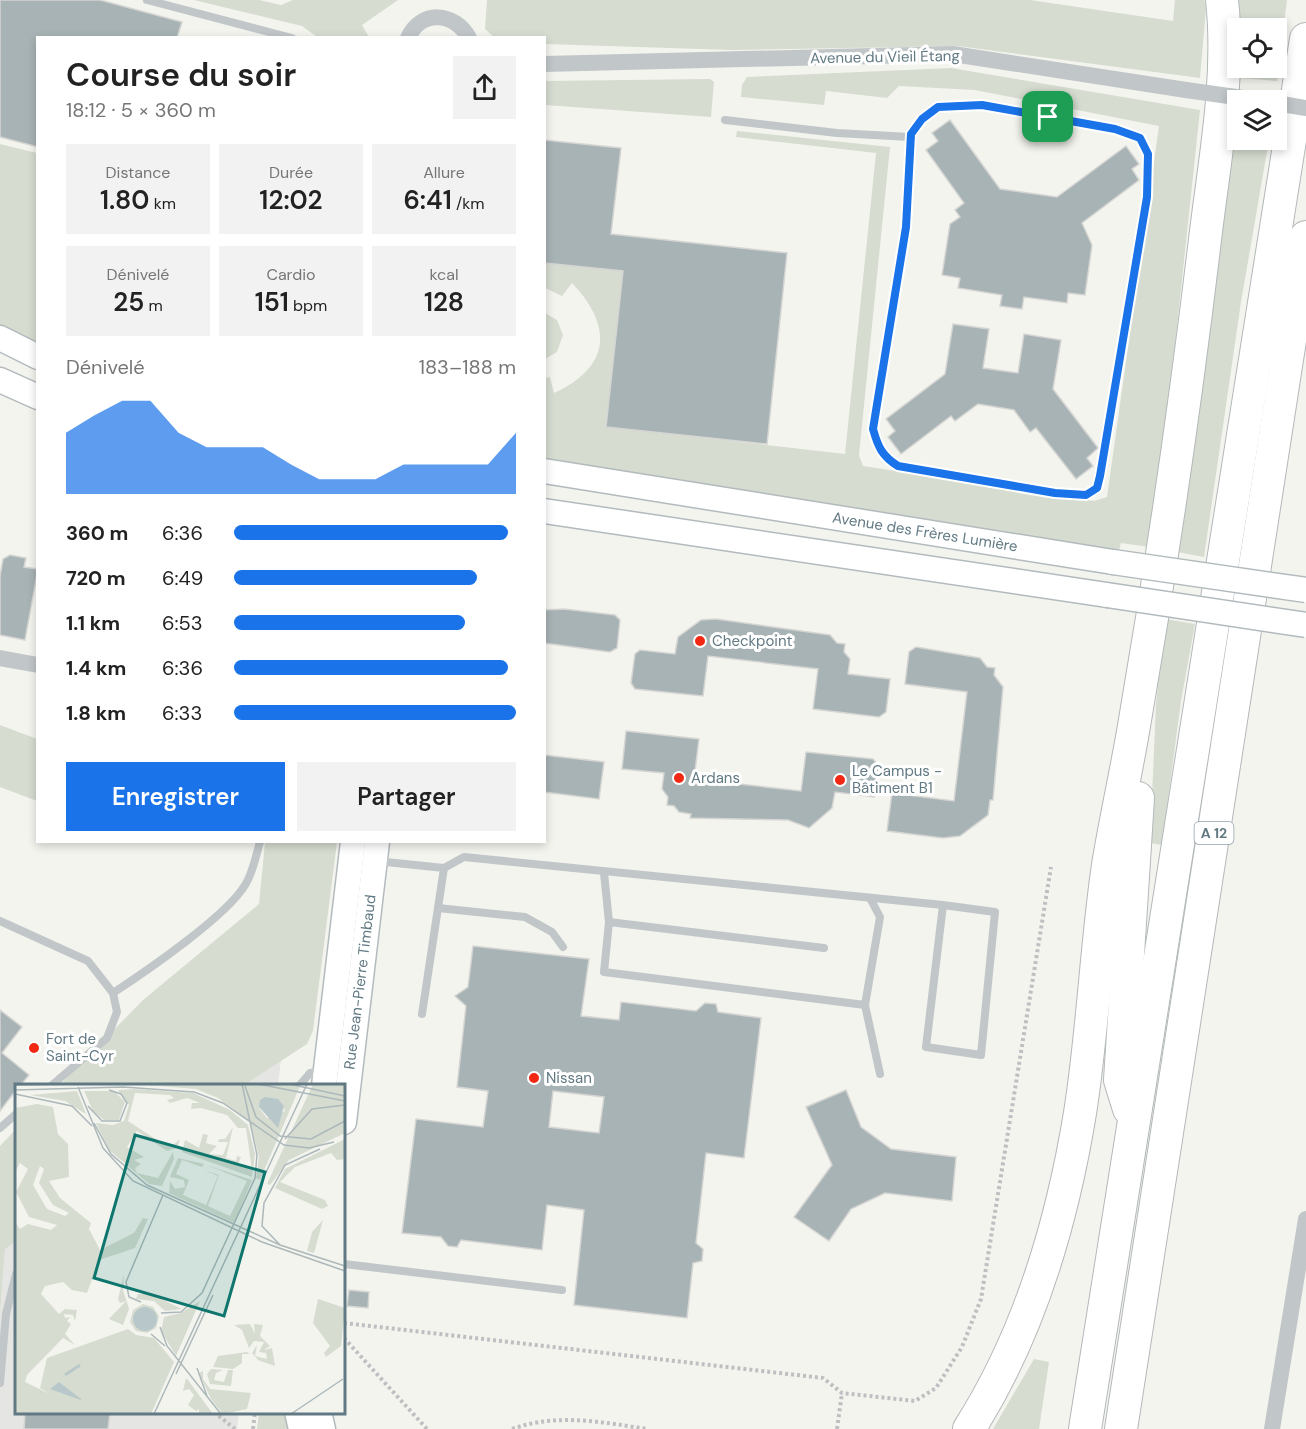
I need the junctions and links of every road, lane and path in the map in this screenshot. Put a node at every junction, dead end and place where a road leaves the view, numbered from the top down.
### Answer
1 (147, 0) edge
2 (1222, 0) edge
3 (284, 36) edge
4 (409, 36) edge
5 (468, 36) edge
6 (1306, 39) edge
7 (546, 64) edge
8 (1227, 96) edge
9 (1287, 105) edge
10 (1306, 108) edge
11 (725, 120) dead end
12 (910, 137) junction
13 (1306, 237) edge
14 (0, 338) edge
15 (36, 356) edge
16 (0, 380) edge
17 (36, 396) edge
18 (546, 471) edge
19 (592, 479) junction
20 (546, 486) edge
21 (546, 511) edge
22 (1306, 590) edge
23 (1306, 625) edge
24 (0, 658) edge
25 (36, 665) edge
26 (1135, 722) junction
27 (260, 843) edge
28 (364, 851) edge
29 (1051, 867) dead end
30 (444, 868) junction
31 (604, 873) junction
32 (870, 898) junction
33 (943, 905) junction
34 (438, 908) junction
35 (0, 921) edge
36 (609, 922) junction
37 (563, 947) dead end
38 (824, 948) dead end
39 (113, 993) junction
40 (865, 1005) junction
41 (422, 1014) dead end
42 (880, 1074) dead end
43 (333, 1076) edge
44 (53, 1084) edge
45 (301, 1084) edge
46 (15, 1115) edge
47 (1134, 1124) junction
48 (0, 1128) edge
49 (1306, 1220) edge
50 (345, 1264) edge
51 (15, 1278) edge
52 (562, 1290) dead end
53 (345, 1323) edge
54 (345, 1339) edge
55 (0, 1383) edge
56 (842, 1393) junction
57 (215, 1414) edge
58 (255, 1414) edge
59 (297, 1414) edge
60 (319, 1414) edge
61 (236, 1429) edge
62 (253, 1429) edge
63 (301, 1429) edge
64 (323, 1429) edge
65 (428, 1429) edge
66 (512, 1429) edge
67 (647, 1429) edge
68 (837, 1429) edge
69 (969, 1429) edge
70 (1085, 1429) edge
71 (1121, 1429) edge
72 (1272, 1429) edge

1 - 3 lane
2 - 26 highway
4 - 5 street
6 - 47 highway, A 12
7 - 8 street, Avenue du Vieil Étang, bridge
9 - 10 street, bridge
11 - 12 lane
12 - 12 lane
13 - 71 highway, A 12
14 - 15 main road
16 - 17 main road
18 - 19 main road, Avenue des Frères Lumière
19 - 20 main road
19 - 22 main road, Avenue des Frères Lumière, bridge
21 - 23 main road, bridge
24 - 25 street
26 - 47 highway
26 - 69 highway
27 - 39 lane
28 - 30 lane
28 - 43 main road, Rue Jean-Pierre Timbaud
29 - 56 path
30 - 31 lane
30 - 34 lane
31 - 32 lane
31 - 36 lane
32 - 33 lane
32 - 40 lane
33 - 33 lane
34 - 37 lane
34 - 41 lane
35 - 39 lane
36 - 38 lane
36 - 40 lane
39 - 44 lane
40 - 42 lane
43 - 45 lane
46 - 48 lane
47 - 70 highway, A 12
49 - 72 street
50 - 52 lane
51 - 55 lane
53 - 56 path
54 - 65 path
56 - 68 path
57 - 61 path
58 - 62 path
59 - 63 main road
60 - 64 main road
66 - 67 path

